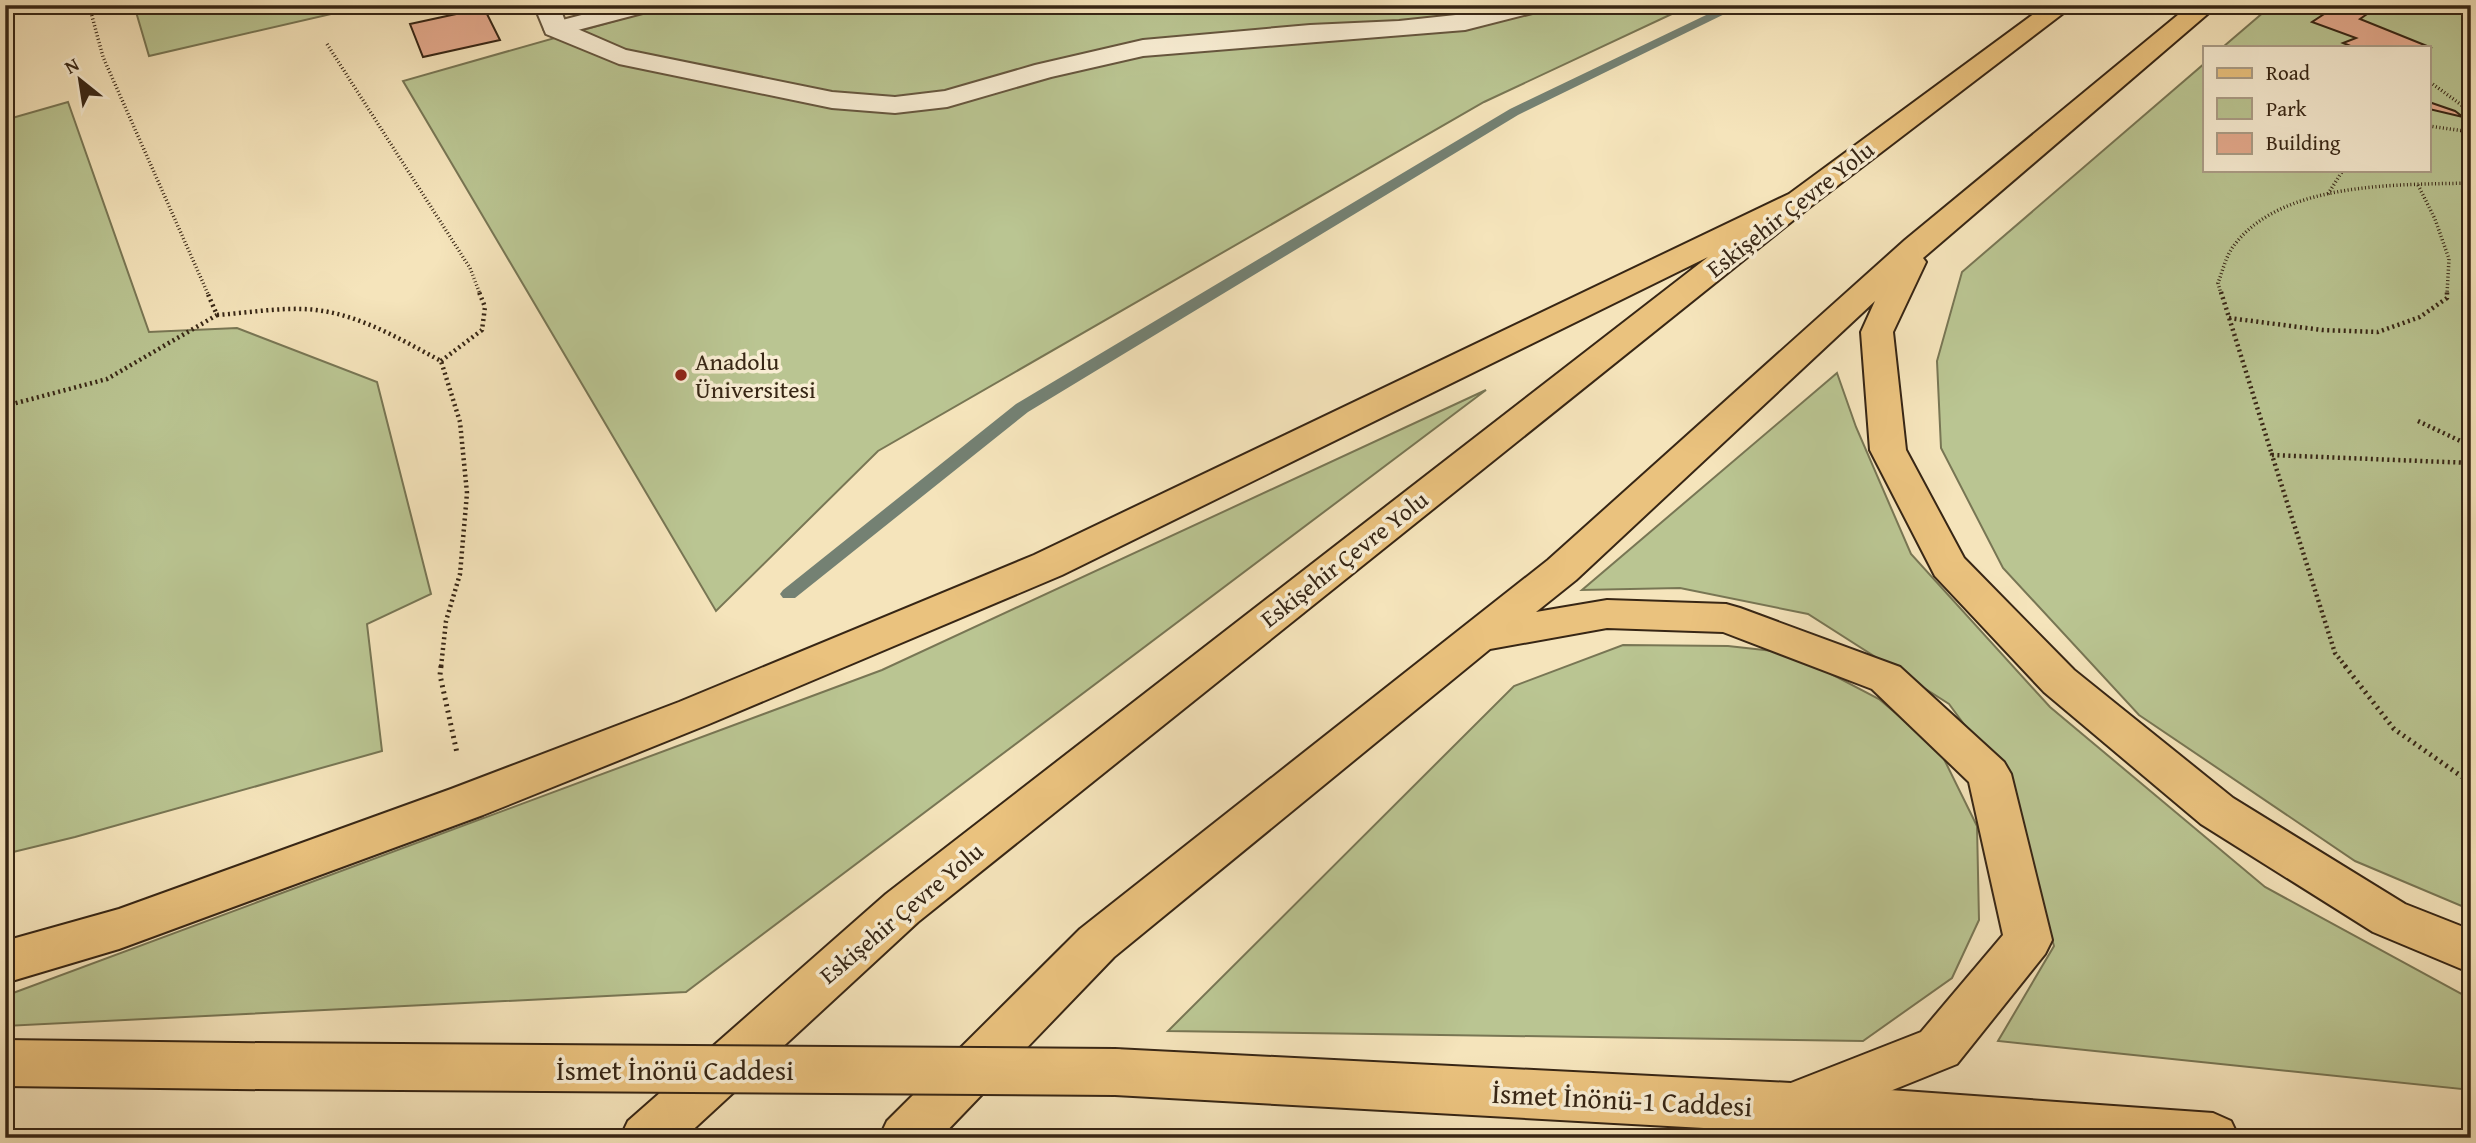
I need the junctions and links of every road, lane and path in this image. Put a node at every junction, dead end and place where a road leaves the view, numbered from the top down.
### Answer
1 (89, 5) edge
2 (646, 5) edge
3 (1535, 5) edge
4 (2062, 5) edge
5 (2206, 5) edge
6 (551, 17) edge
7 (327, 44) dead end
8 (2430, 82) edge
9 (2471, 112) edge
10 (2430, 126) edge
11 (2471, 132) edge
12 (2342, 172) edge
13 (2471, 183) edge
14 (2418, 184) junction
15 (2328, 195) junction
16 (1800, 200) junction
17 (1916, 247) junction
18 (217, 315) junction
19 (2228, 317) junction
20 (441, 361) junction
21 (5, 406) edge
22 (2418, 421) dead end
23 (2471, 446) edge
24 (2272, 455) junction
25 (2471, 463) edge
26 (1478, 637) junction
27 (2471, 783) edge
28 (467, 802) junction
29 (2471, 951) edge
30 (5, 962) edge
31 (5, 1063) edge
32 (1115, 1072) joint
33 (1791, 1107) junction
34 (646, 1138) edge
35 (905, 1138) edge
36 (2213, 1138) edge

1 - 18 path
2 - 6 lane
3 - 6 street
4 - 16 main road, Eskişehir Çevre Yolu
5 - 17 main road
7 - 20 path
8 - 9 path
10 - 11 path
12 - 15 path
13 - 14 path
14 - 15 path
14 - 19 path
15 - 19 path
16 - 28 main road
16 - 34 main road, Eskişehir Çevre Yolu
17 - 26 main road
17 - 29 main road
18 - 20 path
18 - 21 path
19 - 24 path
20 - 28 path
22 - 23 path
24 - 25 path
24 - 27 path
26 - 33 main road
26 - 35 main road
28 - 30 main road
31 - 32 main road, İsmet İnönü Caddesi, bridge
32 - 33 main road, İsmet İnönü-1 Caddesi
33 - 36 main road, İsmet İnönü-1 Caddesi

